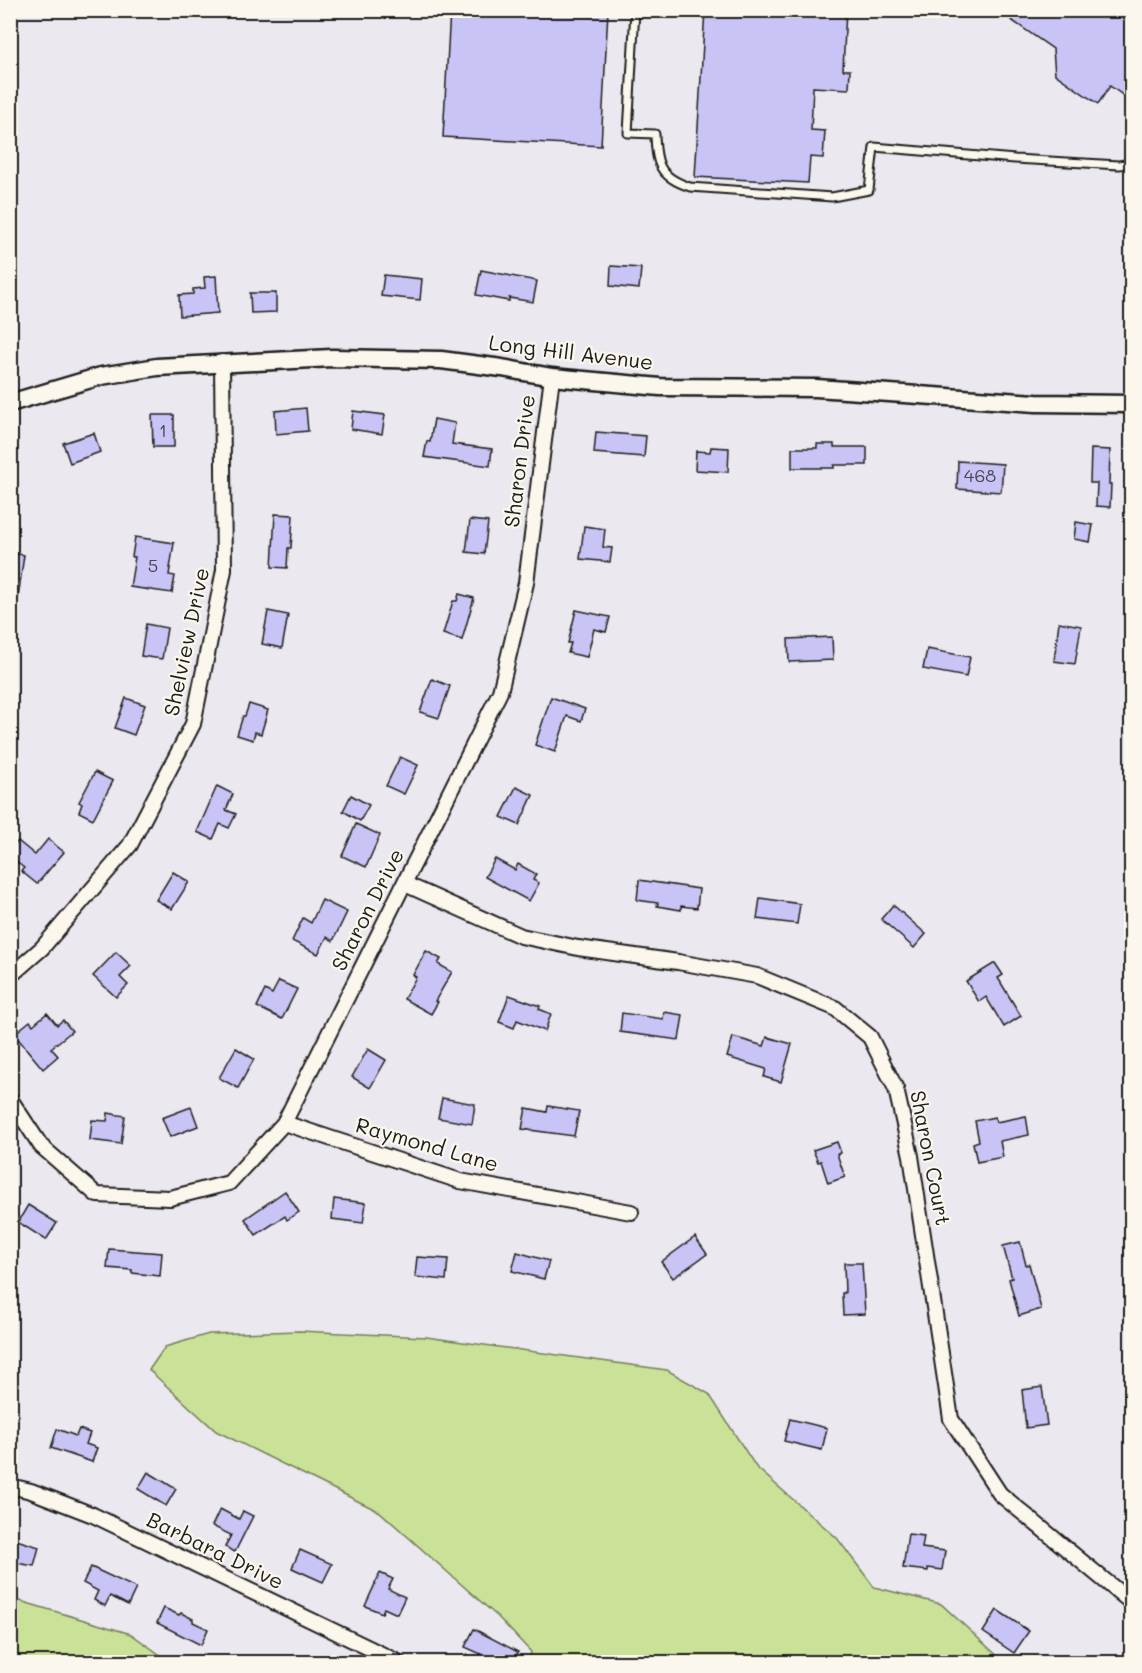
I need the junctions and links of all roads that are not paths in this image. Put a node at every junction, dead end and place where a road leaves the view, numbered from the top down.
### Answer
1 (635, 10) edge
2 (1131, 163) edge
3 (222, 362) junction
4 (552, 377) junction
5 (10, 403) edge
6 (1131, 404) edge
7 (405, 884) junction
8 (10, 976) edge
9 (10, 1099) edge
10 (284, 1123) junction
11 (631, 1212) dead end
12 (10, 1486) edge
13 (1131, 1603) edge
14 (398, 1662) edge

1 - 2 lane
3 - 4 street, Long Hill Avenue
3 - 5 street, Long Hill Avenue
3 - 8 street, Shelview Drive
4 - 6 street, Long Hill Avenue
4 - 7 street, Sharon Drive
7 - 10 street, Sharon Drive
7 - 13 street, Sharon Court
9 - 10 street, Sharon Drive
10 - 11 street, Raymond Lane
12 - 14 street, Barbara Drive

